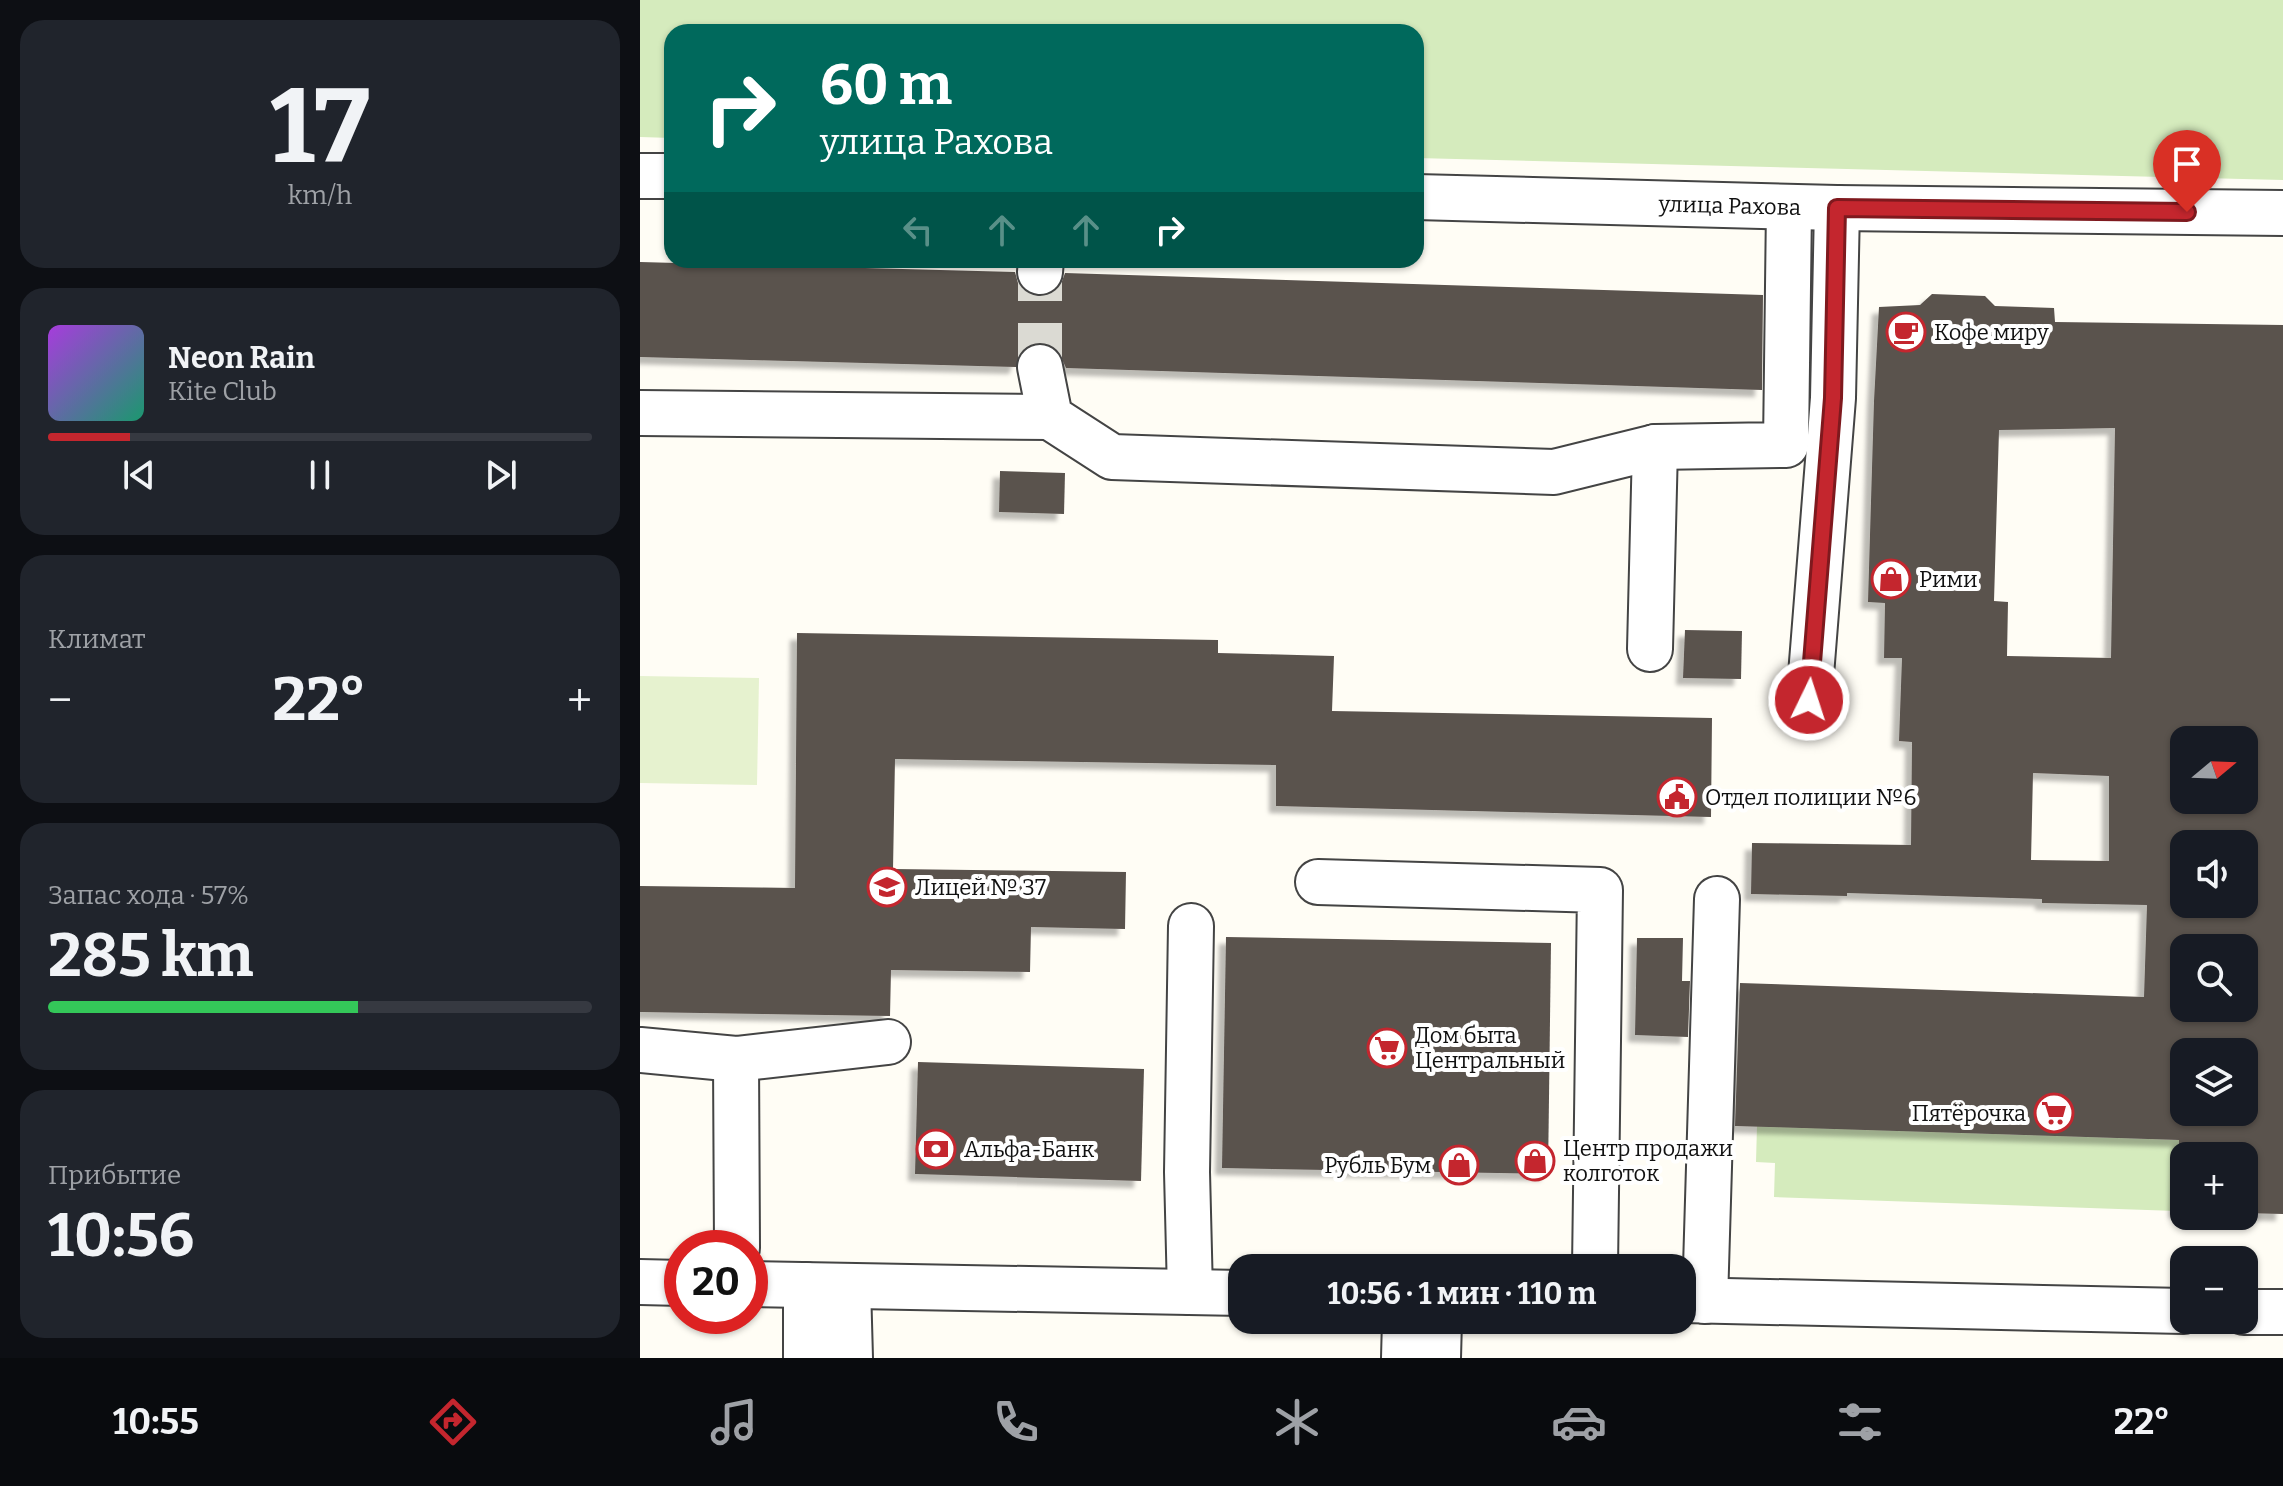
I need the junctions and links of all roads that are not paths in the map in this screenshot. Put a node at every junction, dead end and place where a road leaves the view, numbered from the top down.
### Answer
1 (640, 176) edge
2 (664, 176) edge
3 (1424, 197) edge
4 (1789, 207) junction
5 (1837, 208) junction
6 (2283, 213) edge
7 (1040, 367) tunnel mouth
8 (640, 413) edge
9 (1050, 417) junction
10 (1655, 447) junction
11 (1650, 649) dead end
12 (1809, 700) dead end
13 (1318, 882) dead end
14 (1717, 899) dead end
15 (1191, 926) dead end
16 (888, 1042) dead end
17 (640, 1050) edge
18 (736, 1059) junction
19 (737, 1230) edge
20 (1595, 1254) edge
21 (1696, 1254) edge
22 (640, 1282) edge
23 (664, 1283) edge
24 (768, 1284) edge
25 (806, 1285) junction
26 (848, 1286) junction
27 (1190, 1292) junction
28 (1228, 1293) edge
29 (1696, 1300) edge
30 (2170, 1311) edge
31 (2258, 1312) edge
32 (2283, 1312) edge
33 (1405, 1334) edge
34 (1439, 1334) edge
35 (806, 1358) edge
36 (850, 1358) edge
37 (1404, 1358) edge
38 (1438, 1358) edge

1 - 2 street
3 - 4 street, улица Рахова
4 - 5 street, улица Рахова
4 - 10 street
5 - 6 street, улица Рахова
5 - 12 street
7 - 9 street
8 - 9 street
9 - 10 street
10 - 11 street
13 - 20 street
14 - 21 street
15 - 27 street
16 - 18 street
17 - 18 street
18 - 19 street
22 - 23 street
24 - 25 street
25 - 26 street
25 - 35 street
26 - 27 street
26 - 36 street
27 - 28 street
29 - 30 street
31 - 32 street
33 - 37 street
34 - 38 street

